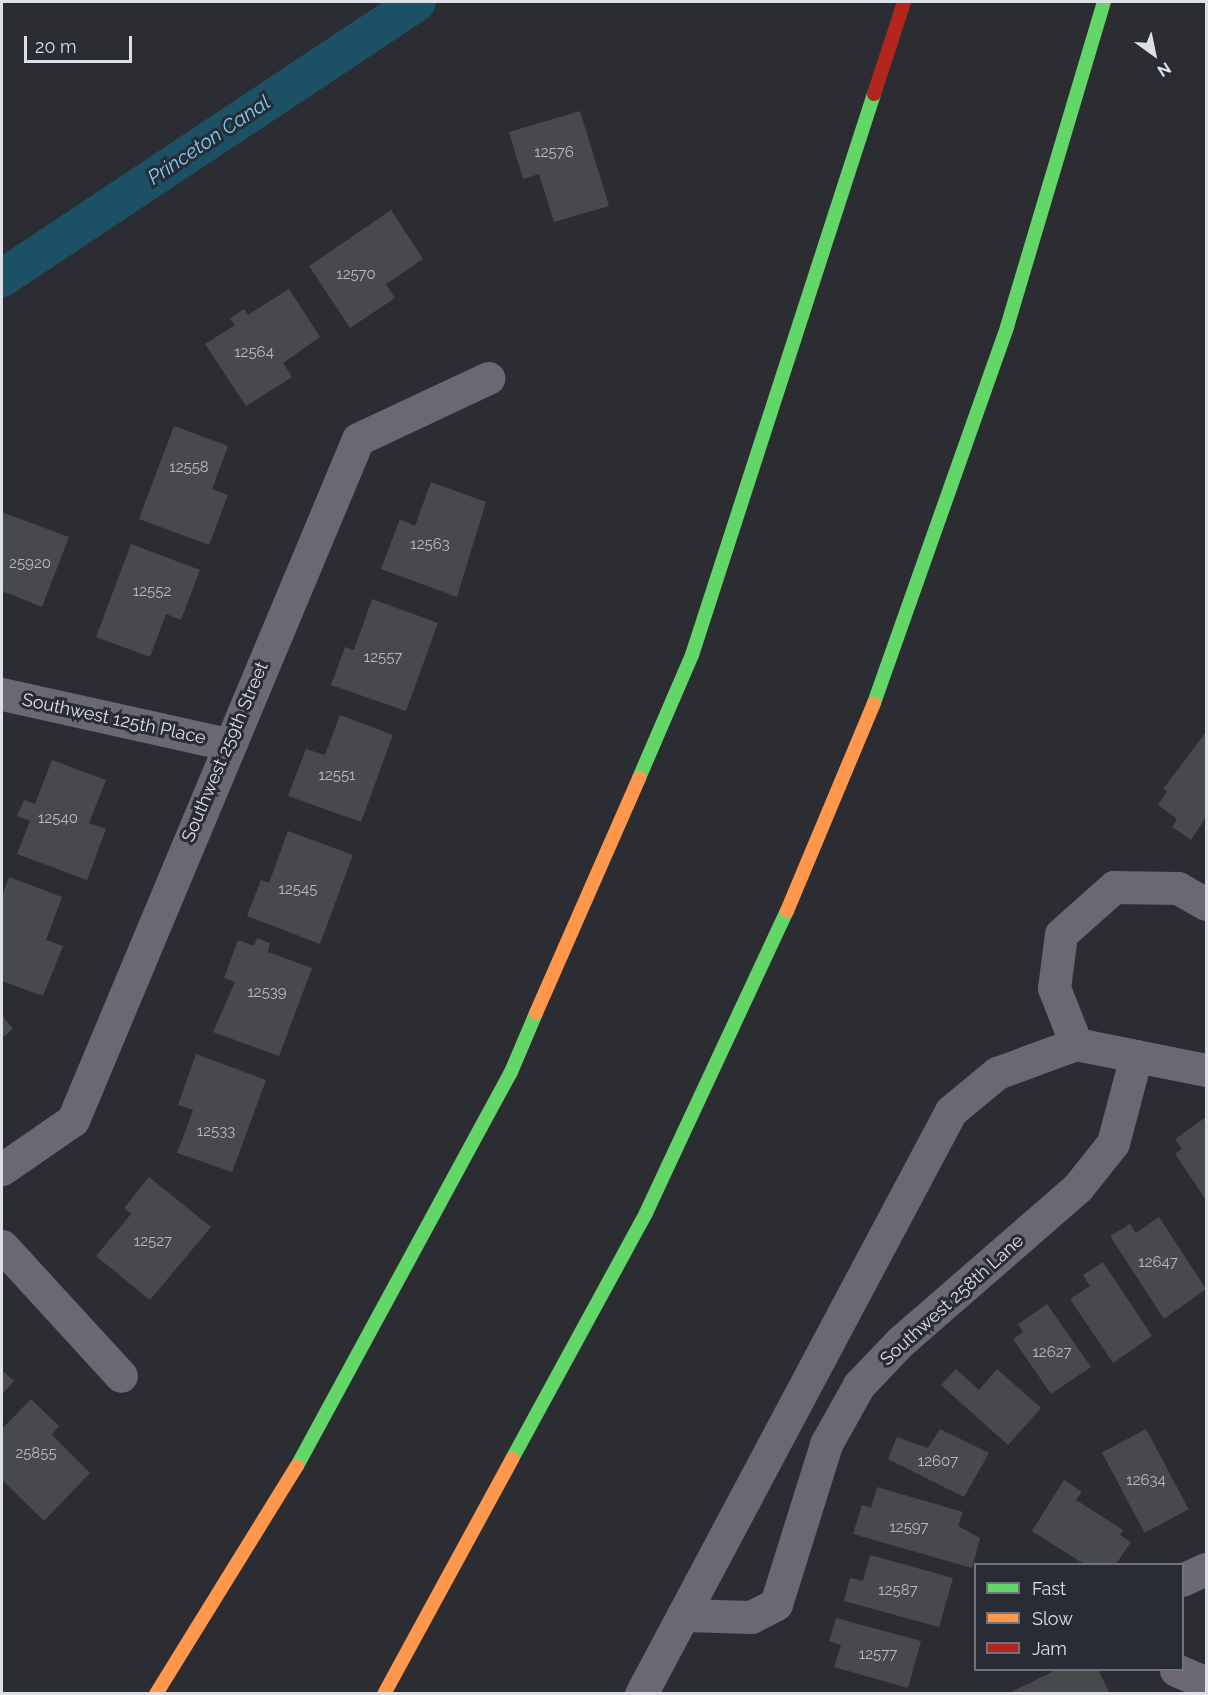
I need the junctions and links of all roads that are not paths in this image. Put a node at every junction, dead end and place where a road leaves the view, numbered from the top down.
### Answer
1 (904, 2) edge
2 (1104, 2) edge
3 (488, 378) dead end
4 (2, 694) edge
5 (227, 744) junction
6 (1206, 904) edge
7 (1076, 1044) junction
8 (1136, 1056) junction
9 (1206, 1070) edge
10 (2, 1169) edge
11 (2, 1246) edge
12 (121, 1376) dead end
13 (1206, 1569) edge
14 (1184, 1579) edge
15 (683, 1615) junction
16 (1178, 1671) edge
17 (1206, 1683) edge
18 (156, 1694) edge
19 (384, 1694) edge
20 (641, 1694) edge

1 - 18 highway
2 - 19 highway
3 - 5 street, Southwest 259th Street
4 - 5 street, Southwest 125th Place
5 - 10 street, Southwest 259th Street
6 - 7 street
7 - 8 street
7 - 15 street
8 - 9 street
8 - 15 street, Southwest 258th Lane
11 - 12 street
13 - 14 street
15 - 20 street
16 - 17 street

